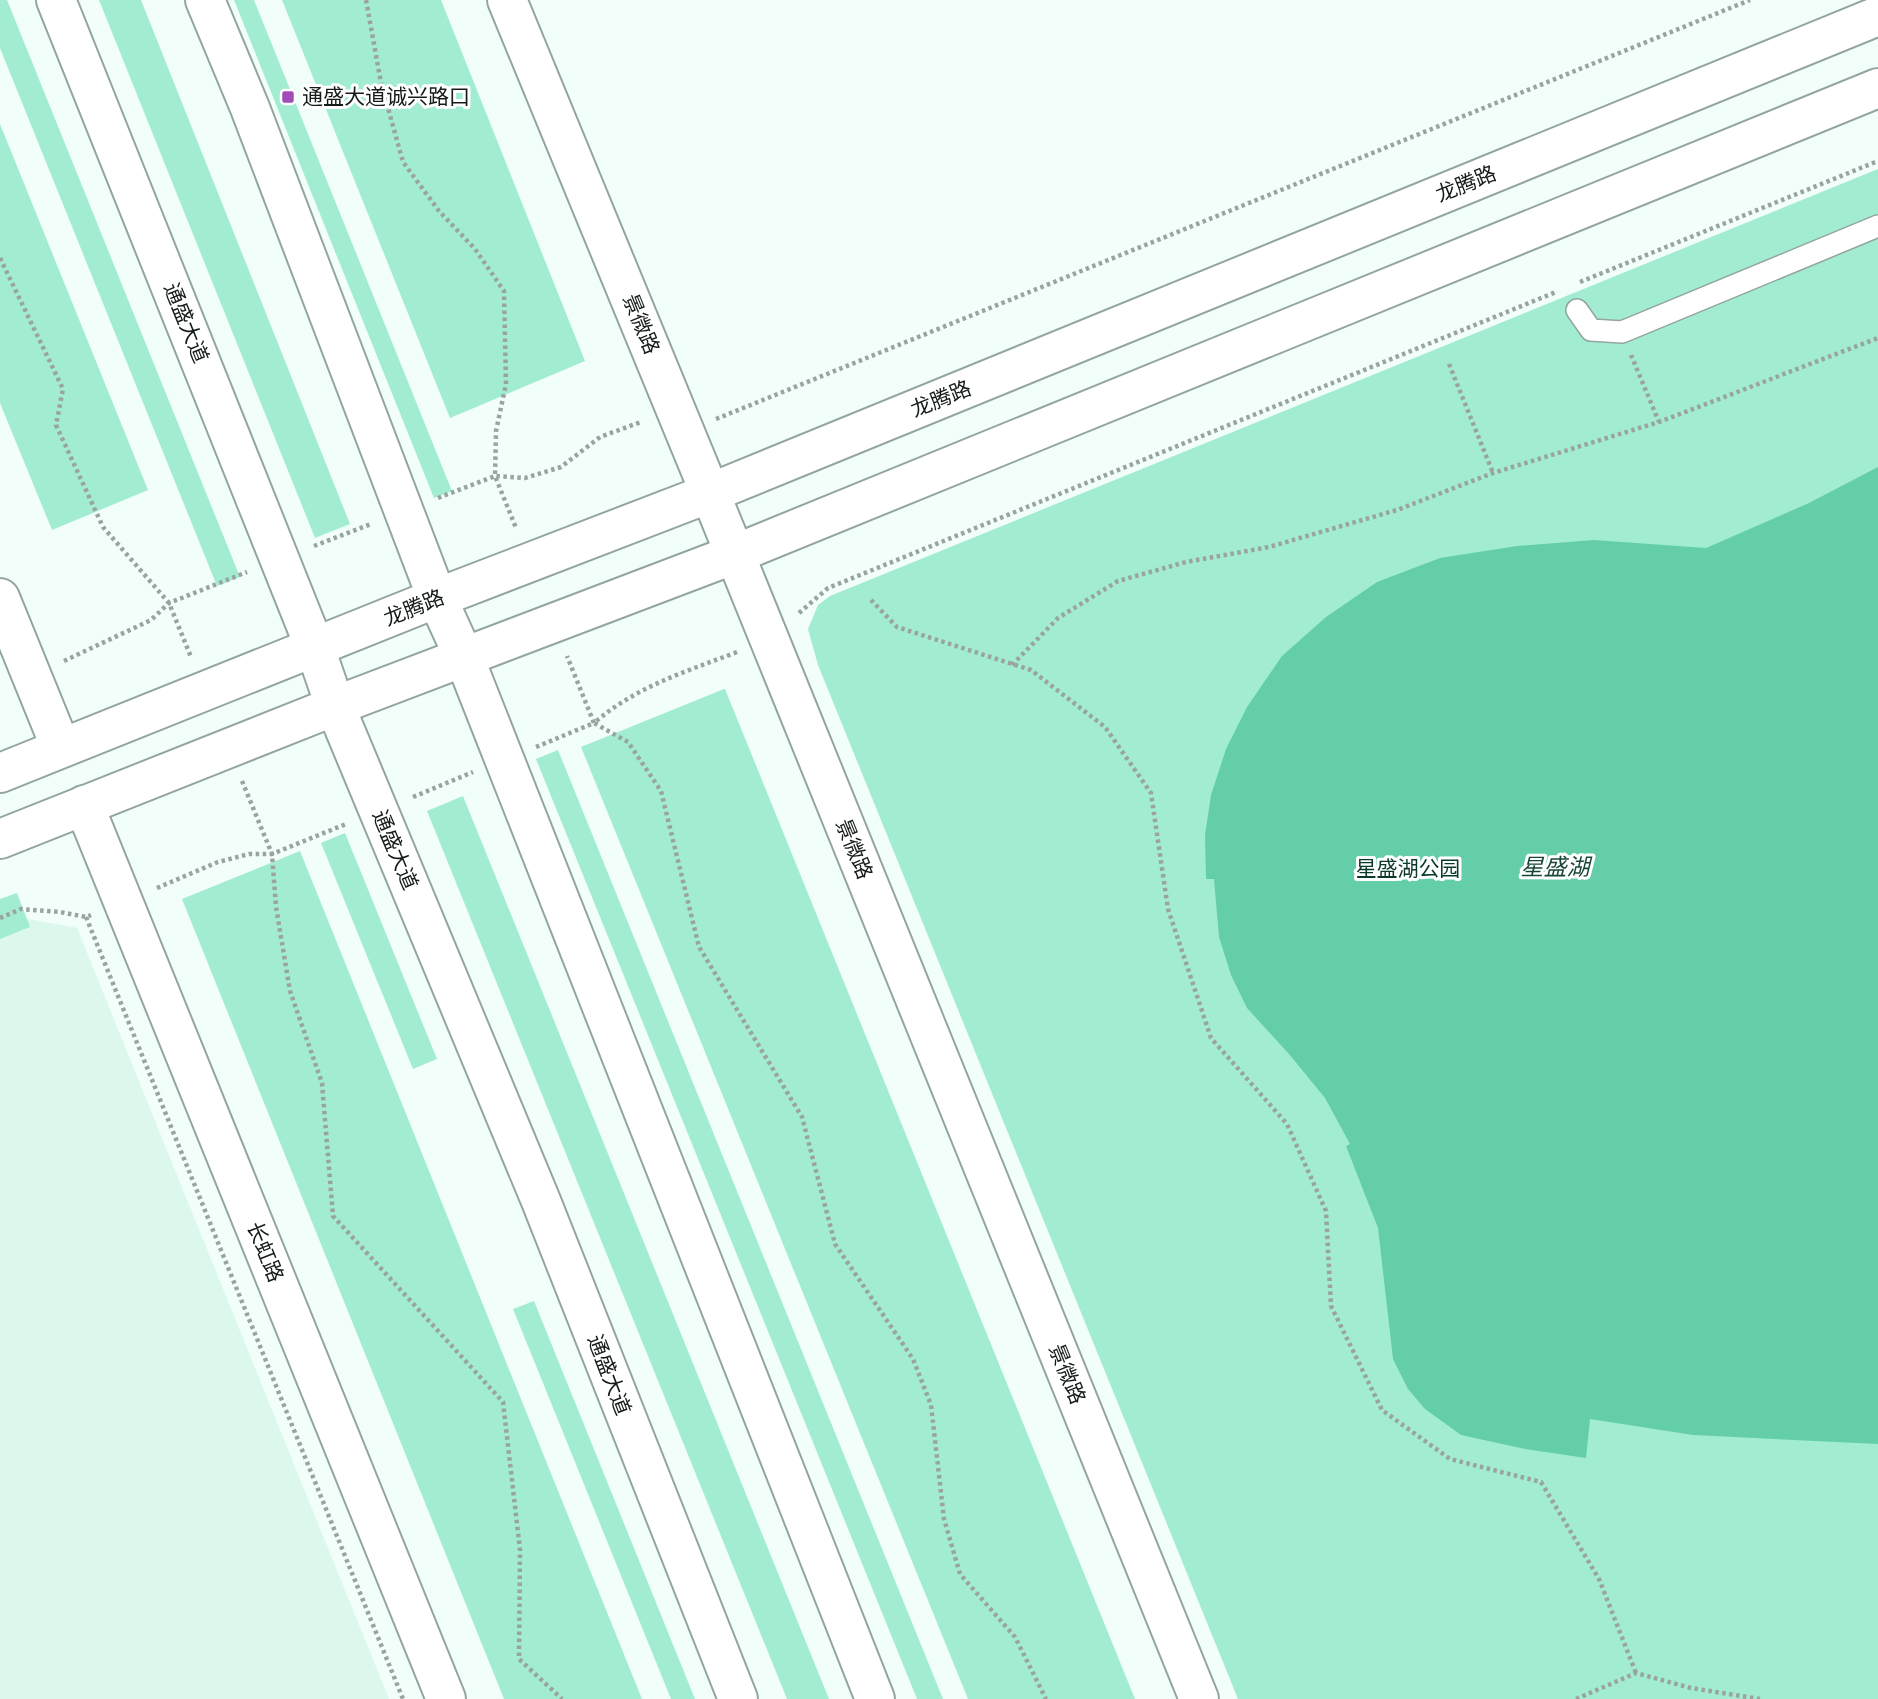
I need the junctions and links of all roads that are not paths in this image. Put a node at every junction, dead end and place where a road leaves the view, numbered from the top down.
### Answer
1 (56, 0) edge
2 (205, 0) edge
3 (507, 0) edge
4 (1878, 16) edge
5 (1878, 88) edge
6 (1878, 226) edge
7 (1577, 310) dead end
8 (710, 493) junction
9 (735, 554) junction
10 (0, 598) edge
11 (437, 598) junction
12 (315, 648) junction
13 (464, 657) junction
14 (335, 706) junction
15 (61, 748) junction
16 (0, 773) edge
17 (84, 805) junction
18 (0, 839) edge
19 (446, 1699) edge
20 (738, 1699) edge
21 (875, 1699) edge
22 (1199, 1699) edge

1 - 12 main road, 通盛大道
2 - 11 main road
3 - 8 main road, 景微路
4 - 8 main road, 龙腾路
5 - 9 main road
6 - 7 lane
8 - 9 main road, 景微路
8 - 11 main road, 龙腾路
9 - 13 main road
9 - 22 main road, 景微路
10 - 15 main road
11 - 12 main road, 龙腾路
11 - 13 main road
12 - 14 main road, 通盛大道
12 - 15 main road, 龙腾路
13 - 14 main road
13 - 21 main road
14 - 17 main road
14 - 20 main road, 通盛大道
15 - 16 main road, 龙腾路
17 - 18 main road
17 - 19 main road, 长虹路

